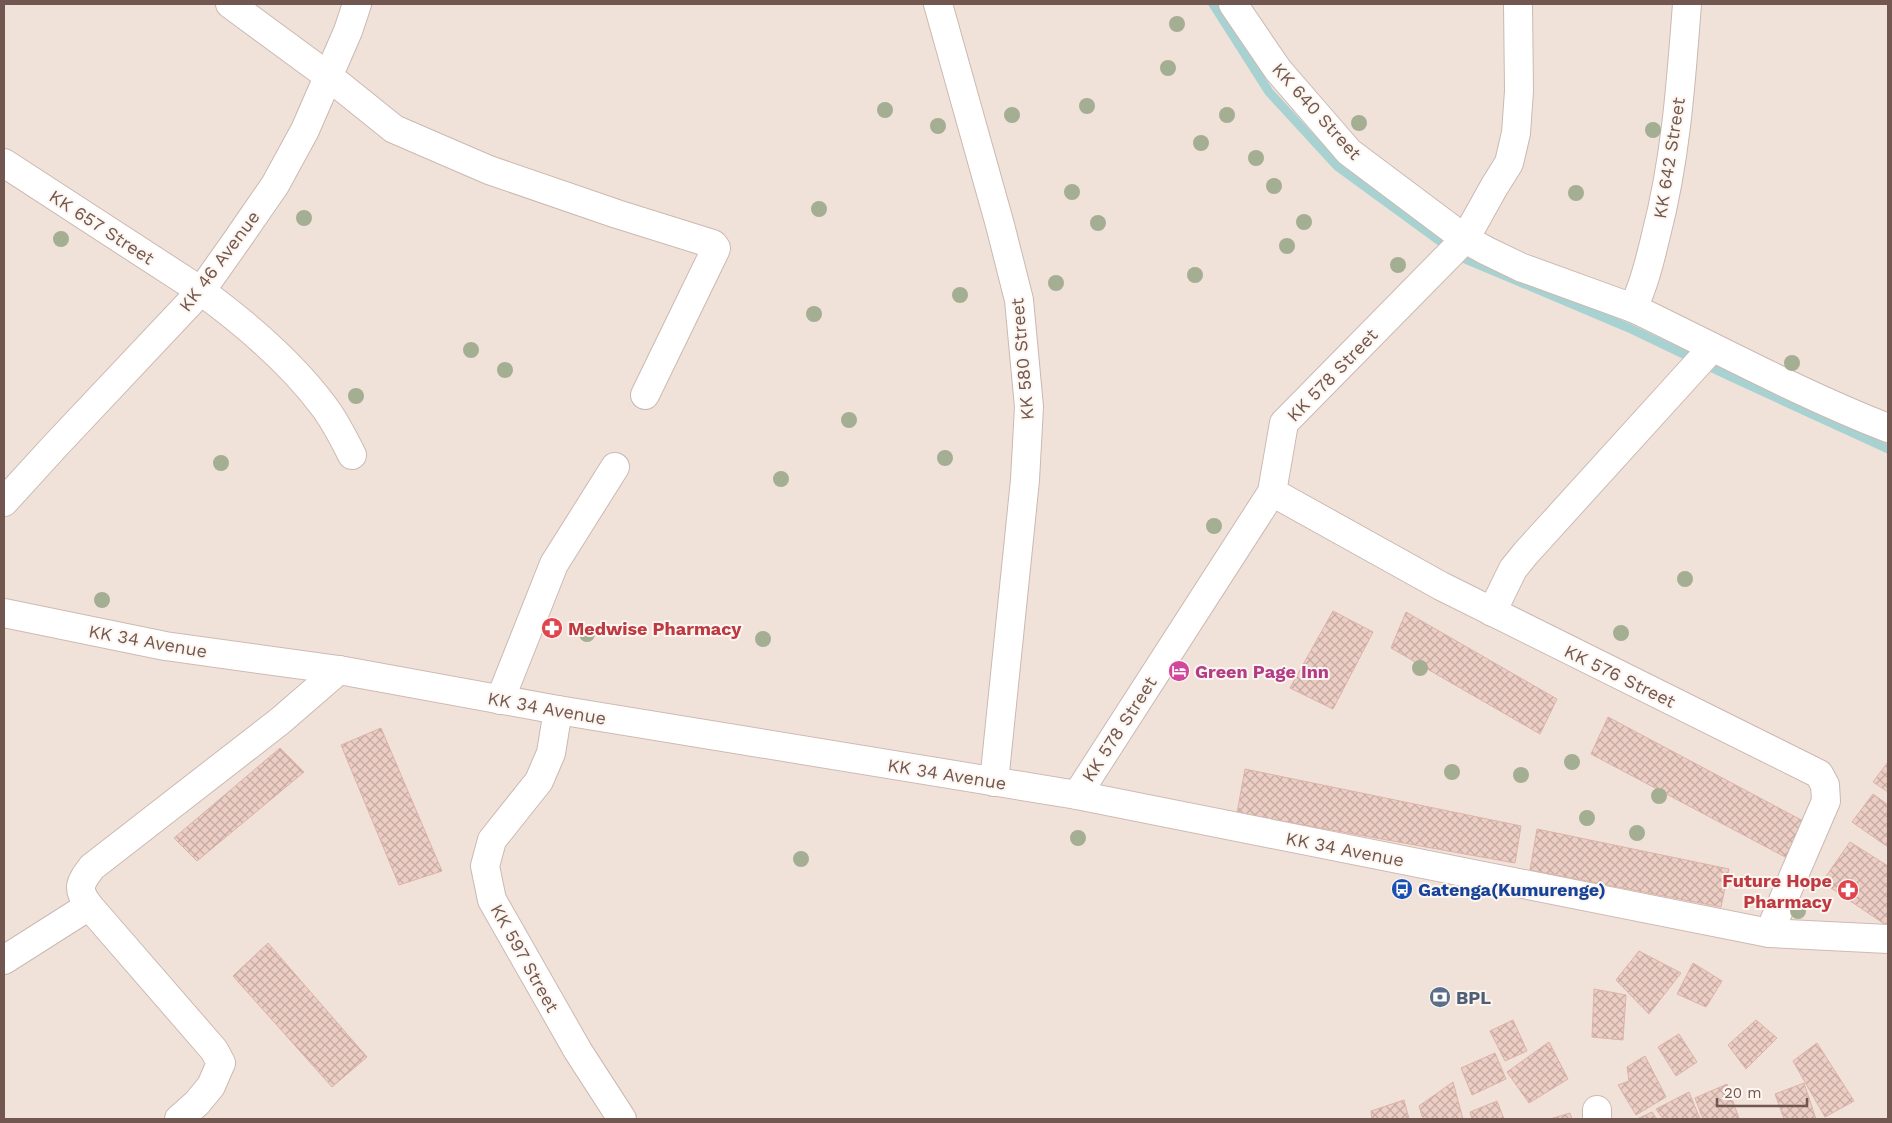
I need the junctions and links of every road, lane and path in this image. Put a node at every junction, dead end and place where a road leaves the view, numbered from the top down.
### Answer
1 (230, 4) edge
2 (357, 4) edge
3 (938, 4) edge
4 (1233, 4) edge
5 (1518, 4) edge
6 (1687, 4) edge
7 (328, 76) junction
8 (4, 163) edge
9 (1465, 239) junction
10 (201, 291) junction
11 (1633, 308) junction
12 (1712, 348) junction
13 (644, 395) dead end
14 (1888, 428) edge
15 (352, 454) dead end
16 (615, 467) dead end
17 (1272, 492) junction
18 (4, 502) edge
19 (1492, 612) junction
20 (4, 614) edge
21 (339, 670) junction
22 (500, 700) junction
23 (558, 710) junction
24 (994, 782) junction
25 (1077, 795) junction
26 (89, 906) junction
27 (1770, 933) junction
28 (1888, 938) edge
29 (4, 960) edge
30 (195, 1114) edge
31 (622, 1119) edge

1 - 7 street
2 - 7 street, KK 46 Avenue
3 - 24 street, KK 580 Street
4 - 9 street, KK 640 Street
5 - 9 street, KK 578 Street
6 - 11 street, KK 642 Street
7 - 10 street, KK 46 Avenue
7 - 13 street
8 - 10 street, KK 657 Street
9 - 11 street
9 - 17 street, KK 578 Street
10 - 15 street, KK 657 Street
10 - 18 street, KK 46 Avenue
11 - 12 street
12 - 14 street
12 - 19 street
16 - 22 street
17 - 19 street, KK 576 Street
17 - 25 street, KK 578 Street
19 - 27 street, KK 576 Street
20 - 21 street, KK 34 Avenue
21 - 22 street, KK 34 Avenue
21 - 26 street
22 - 23 street, KK 34 Avenue
23 - 24 street, KK 34 Avenue
23 - 31 street, KK 597 Street
24 - 25 street, KK 34 Avenue
25 - 27 street, KK 34 Avenue
26 - 29 street
26 - 30 street
27 - 28 street, KK 34 Avenue

